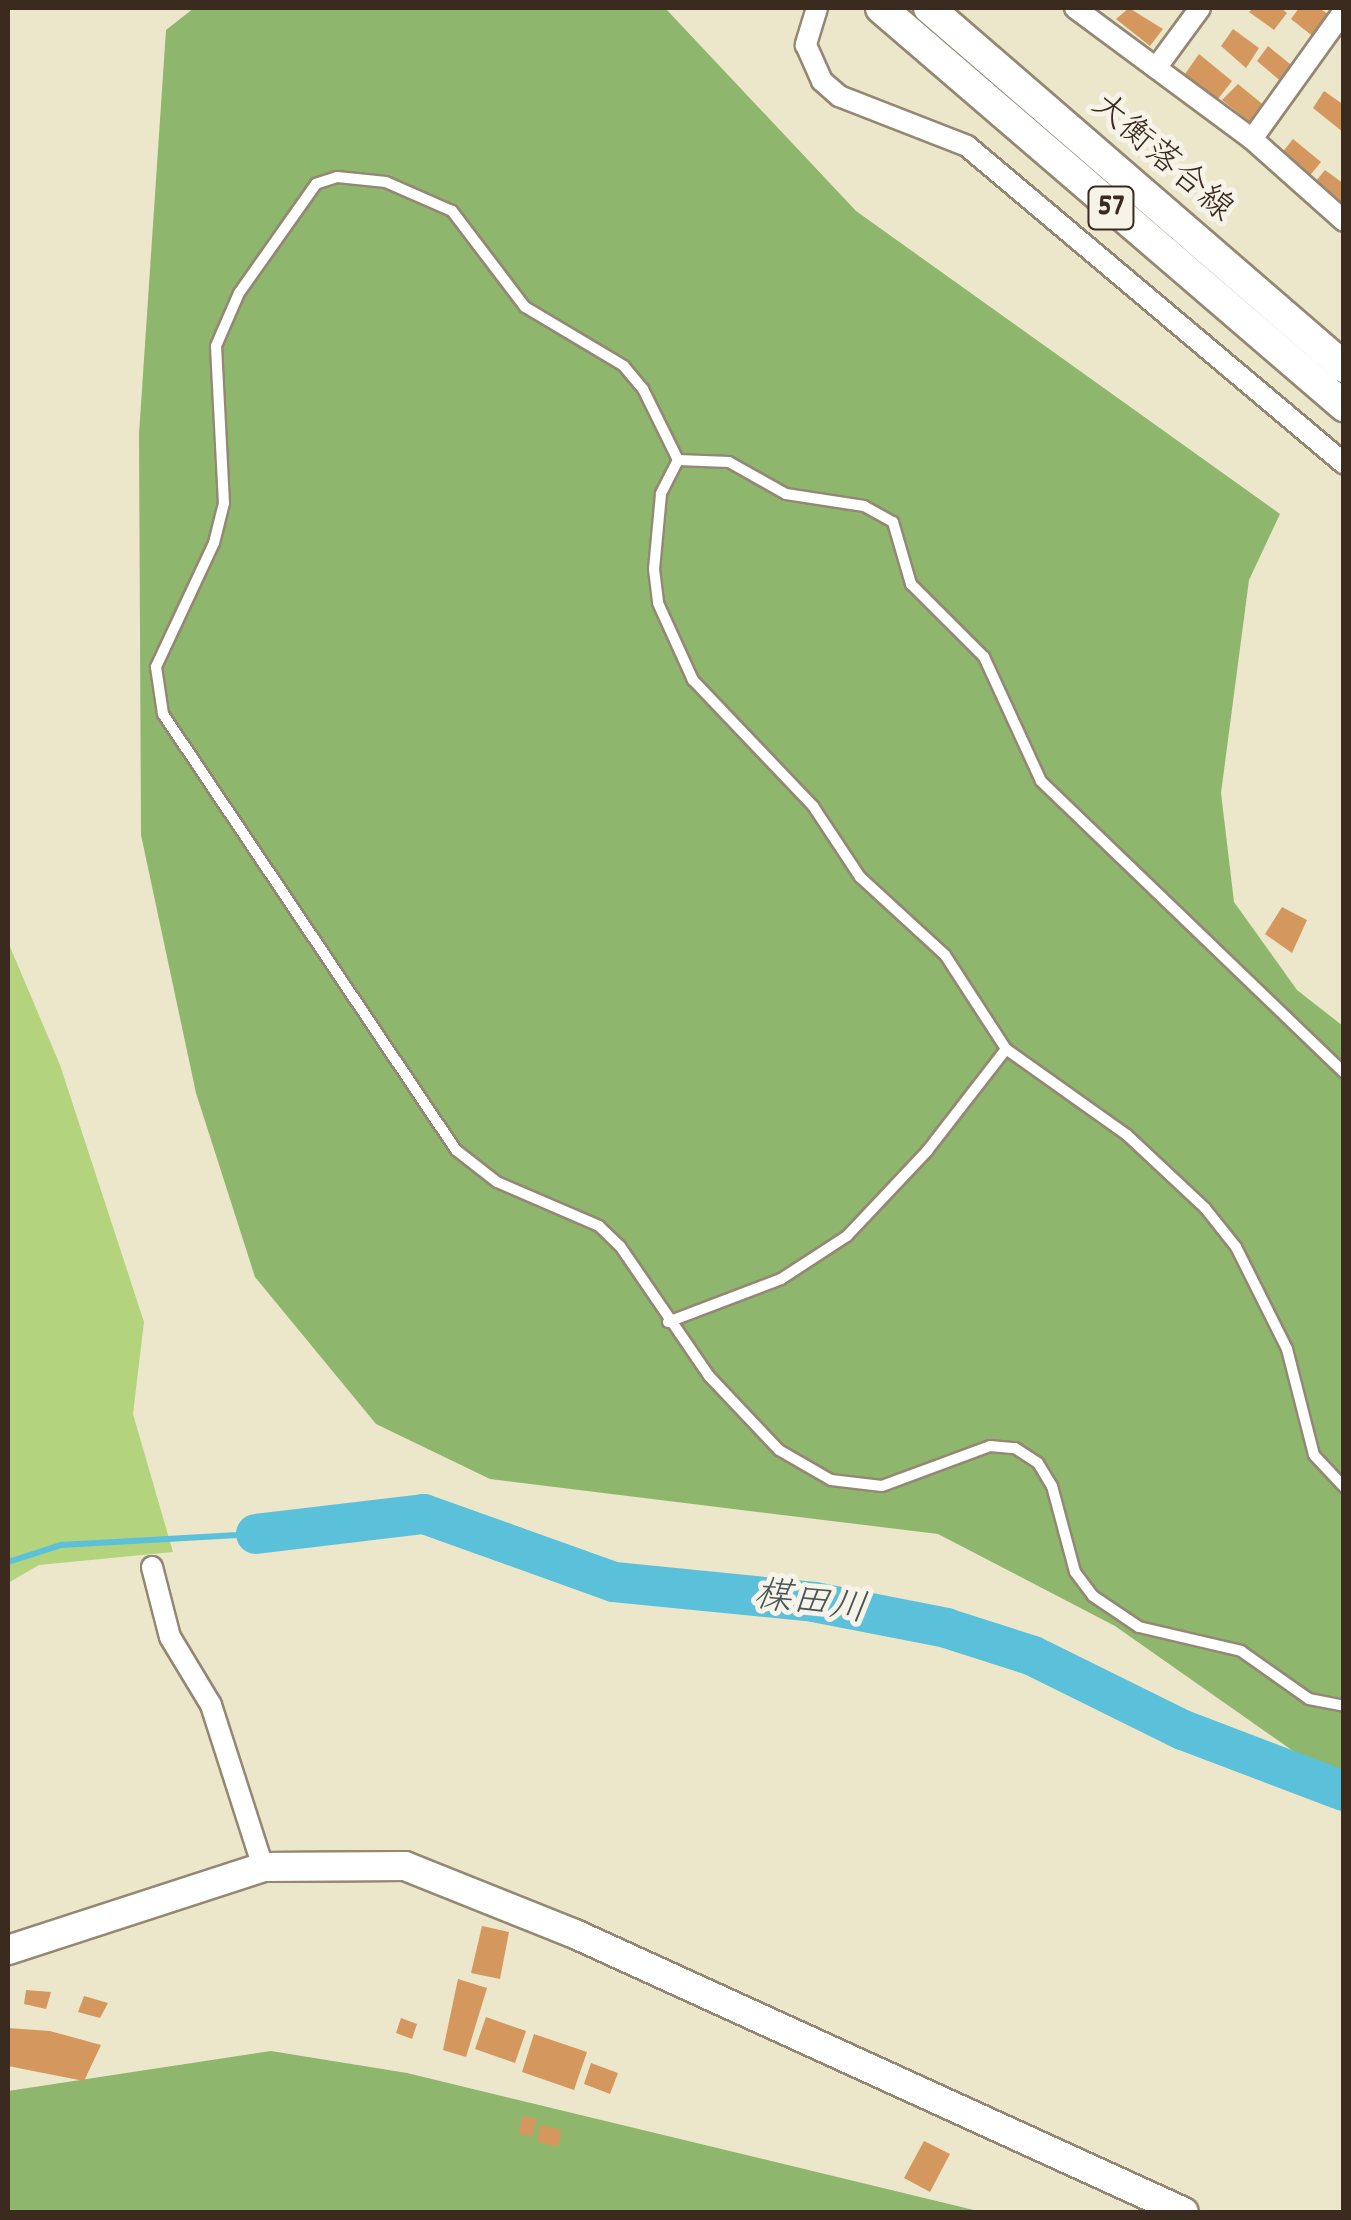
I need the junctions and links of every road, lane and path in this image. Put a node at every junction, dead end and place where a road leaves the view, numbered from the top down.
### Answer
1 (817, 8) edge
2 (881, 8) edge
3 (930, 8) edge
4 (1075, 8) edge
5 (1200, 8) edge
6 (1344, 12) edge
7 (1156, 68) junction
8 (1252, 139) junction
9 (1344, 221) edge
10 (1344, 367) edge
11 (1344, 406) edge
12 (678, 460) junction
13 (1344, 462) edge
14 (1006, 1049) junction
15 (1344, 1073) edge
16 (668, 1322) junction
17 (1344, 1487) edge
18 (152, 1568) dead end
19 (1344, 1706) edge
20 (264, 1867) junction
21 (8, 1950) edge
22 (1184, 2212) edge

1 - 13 street
2 - 11 main road, 大衡落合線 / 57
3 - 10 main road, 大衡落合線 / 57
4 - 7 street
5 - 7 street
6 - 8 street
7 - 8 street
8 - 9 street
12 - 14 lane
12 - 15 lane
12 - 16 lane
14 - 16 lane
14 - 17 lane
16 - 19 lane
18 - 20 street
20 - 21 street
20 - 22 street

